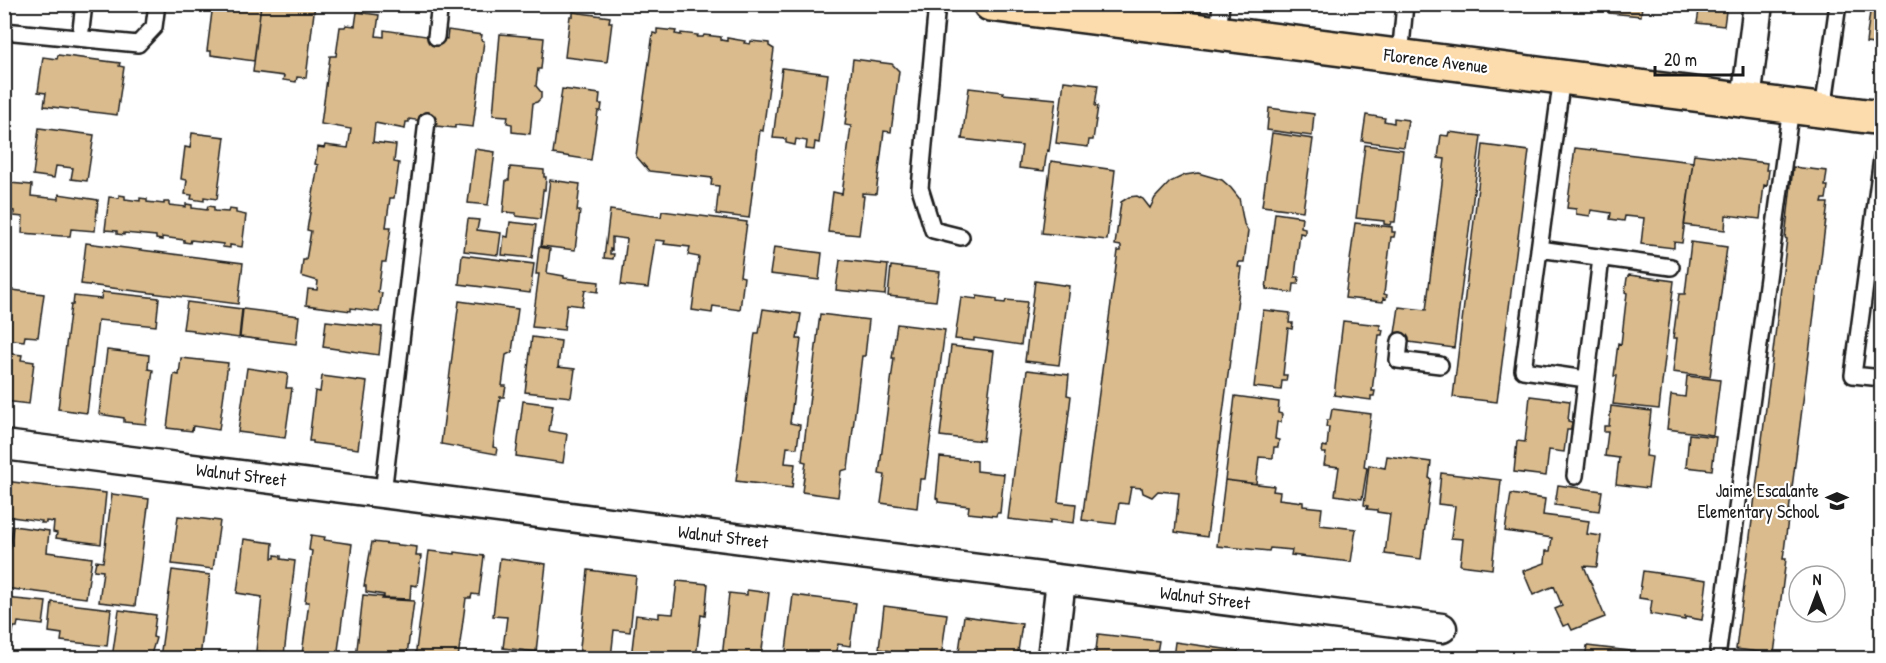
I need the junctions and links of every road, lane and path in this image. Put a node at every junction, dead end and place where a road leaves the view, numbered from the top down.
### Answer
1 (84, 4) edge
2 (157, 4) edge
3 (440, 4) edge
4 (937, 4) edge
5 (990, 4) edge
6 (1405, 4) edge
7 (1758, 4) edge
8 (1838, 4) edge
9 (1219, 19) edge
10 (4, 31) edge
11 (436, 37) dead end
12 (80, 38) junction
13 (1400, 57) junction
14 (1562, 77) junction
15 (1746, 101) junction
16 (1791, 106) junction
17 (1823, 111) junction
18 (1881, 118) edge
19 (428, 121) dead end
20 (1881, 158) edge
21 (961, 237) dead end
22 (1539, 249) junction
23 (1601, 258) junction
24 (1671, 267) dead end
25 (1400, 341) dead end
26 (1440, 365) dead end
27 (1881, 378) edge
28 (1586, 379) junction
29 (4, 445) edge
30 (1575, 476) dead end
31 (383, 493) junction
32 (1061, 580) junction
33 (1442, 628) dead end
34 (1718, 650) dead end
35 (1052, 658) edge

1 - 12 lane
2 - 12 lane
3 - 11 lane
4 - 21 lane
5 - 9 main road, Florence Avenue
6 - 13 lane
7 - 15 street
8 - 17 lane
9 - 13 main road, Florence Avenue
10 - 12 lane
13 - 14 main road, Florence Avenue
14 - 15 main road, Florence Avenue
14 - 22 lane
15 - 16 main road, Florence Avenue
16 - 17 main road, Florence Avenue
16 - 34 lane
17 - 18 main road, Florence Avenue
19 - 31 lane
20 - 27 lane
22 - 23 lane
22 - 28 lane
23 - 24 lane
23 - 28 lane
25 - 26 lane
28 - 30 lane
29 - 31 street, Walnut Street
31 - 32 street, Walnut Street
32 - 33 street, Walnut Street
32 - 35 street

